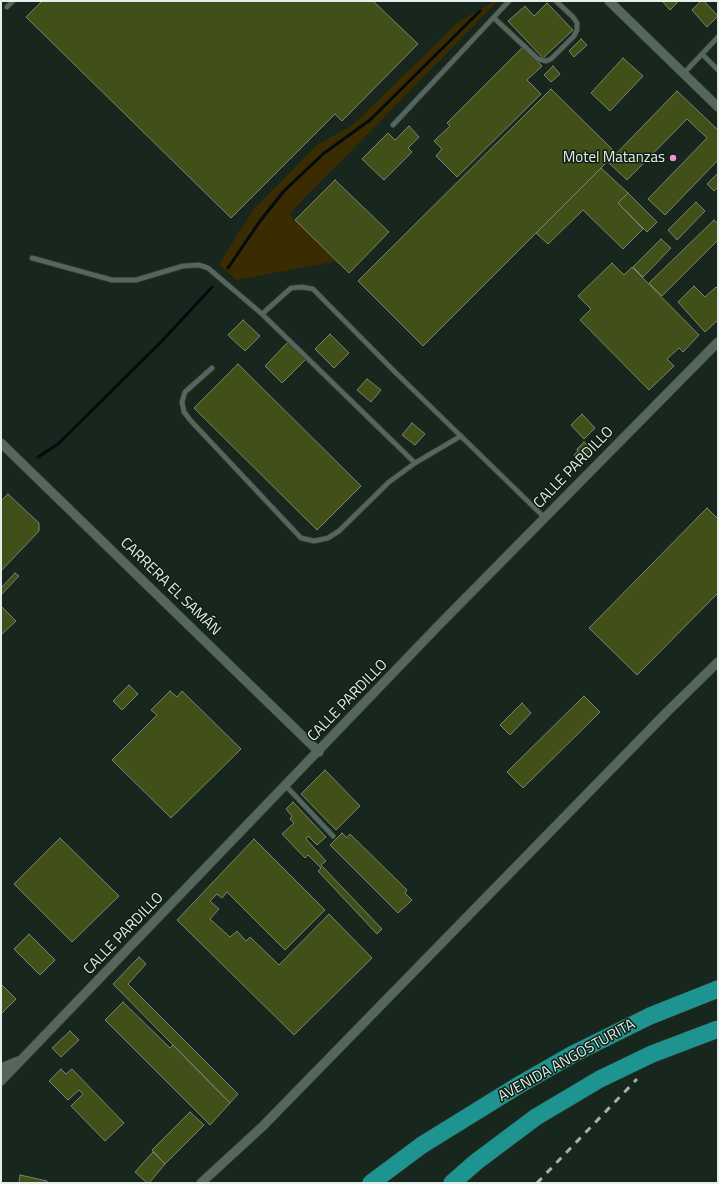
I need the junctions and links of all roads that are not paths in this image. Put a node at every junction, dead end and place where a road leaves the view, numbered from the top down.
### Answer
1 (13, 1) edge
2 (510, 1) edge
3 (556, 1) edge
4 (609, 1) edge
5 (7, 7) dead end
6 (494, 18) junction
7 (718, 37) edge
8 (702, 54) junction
9 (718, 70) edge
10 (684, 74) junction
11 (718, 107) edge
12 (393, 125) dead end
13 (32, 258) dead end
14 (262, 314) junction
15 (718, 342) edge
16 (212, 368) dead end
17 (461, 436) junction
18 (1, 443) edge
19 (415, 463) junction
20 (545, 518) junction
21 (718, 662) edge
22 (319, 752) junction
23 (286, 786) junction
24 (333, 836) dead end
25 (710, 992) edge
26 (718, 1029) edge
27 (23, 1058) junction
28 (1, 1068) edge
29 (1, 1081) edge
30 (422, 1145) junction
31 (201, 1183) edge
32 (371, 1183) edge
33 (383, 1183) edge
34 (452, 1183) edge

1 - 5 lane
2 - 6 lane
3 - 6 lane
4 - 10 street
6 - 12 lane
7 - 8 lane
8 - 9 lane
8 - 10 lane
10 - 11 street
13 - 14 lane
14 - 17 lane
14 - 19 lane
15 - 20 street, CALLE PARDILLO
16 - 19 lane
17 - 19 lane
17 - 20 lane
18 - 22 street, CARRERA EL SAMÁN
20 - 22 street, CALLE PARDILLO
21 - 31 street
22 - 23 street, CALLE PARDILLO
23 - 24 lane
23 - 27 street, CALLE PARDILLO
25 - 30 highway, AVENIDA ANGOSTURITA
26 - 34 highway, bridge
27 - 28 street
27 - 29 street, CALLE PARDILLO
30 - 32 highway
30 - 33 highway

